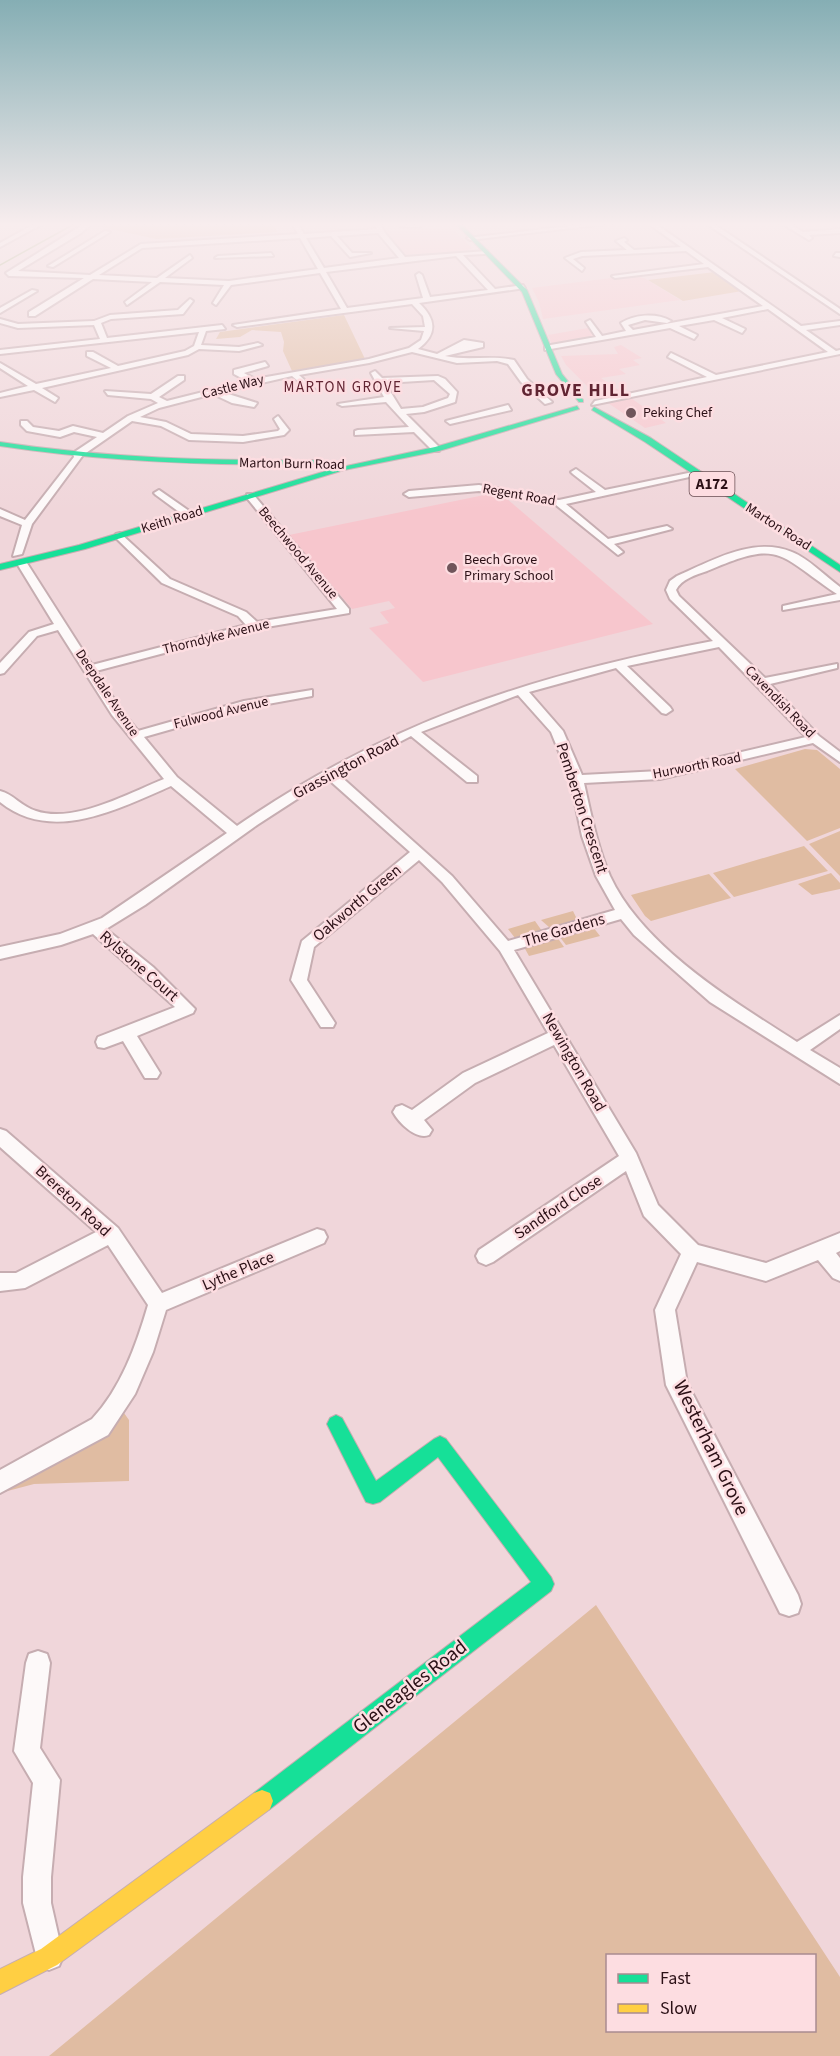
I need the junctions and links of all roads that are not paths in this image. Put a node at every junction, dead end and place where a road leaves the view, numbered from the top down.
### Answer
1 (101, 318) edge
2 (288, 318) edge
3 (427, 318) edge
4 (536, 318) edge
5 (709, 318) edge
6 (716, 318) edge
7 (784, 318) edge
8 (388, 319) dead end
9 (0, 321) edge
10 (95, 323) junction
11 (840, 323) edge
12 (237, 325) dead end
13 (674, 325) junction
14 (589, 326) dead end
15 (222, 327) dead end
16 (429, 329) junction
17 (799, 329) junction
18 (202, 330) junction
19 (742, 331) dead end
20 (629, 333) junction
21 (694, 337) dead end
22 (600, 338) junction
23 (104, 340) junction
24 (646, 343) dead end
25 (258, 345) dead end
26 (197, 347) junction
27 (548, 348) junction
28 (412, 350) junction
29 (451, 350) dead end
30 (0, 352) edge
31 (837, 352) edge
32 (90, 354) dead end
33 (181, 355) junction
34 (670, 355) dead end
35 (439, 356) junction
36 (369, 361) junction
37 (265, 364) dead end
38 (1, 367) edge
39 (115, 367) junction
40 (27, 373) dead end
41 (293, 373) junction
42 (17, 375) junction
43 (713, 377) junction
44 (378, 381) junction
45 (255, 382) junction
46 (34, 386) junction
47 (311, 390) dead end
48 (215, 392) junction
49 (108, 393) dead end
50 (540, 394) junction
51 (0, 395) edge
52 (527, 396) dead end
53 (66, 397) dead end
54 (153, 397) junction
55 (387, 399) junction
56 (55, 400) junction
57 (548, 402) dead end
58 (43, 403) dead end
59 (167, 404) junction
60 (342, 404) dead end
61 (254, 405) dead end
62 (469, 405) dead end
63 (587, 405) junction
64 (508, 408) dead end
65 (399, 412) junction
66 (482, 412) junction
67 (290, 417) dead end
68 (131, 418) junction
69 (450, 421) dead end
70 (24, 423) dead end
71 (415, 429) junction
72 (358, 433) dead end
73 (104, 435) junction
74 (0, 444) edge
75 (436, 450) junction
76 (78, 455) junction
77 (342, 468) junction
78 (576, 472) dead end
79 (698, 474) junction
80 (159, 493) dead end
81 (409, 494) dead end
82 (604, 494) junction
83 (250, 496) junction
84 (559, 503) junction
85 (0, 512) edge
86 (189, 515) junction
87 (27, 524) junction
88 (667, 529) dead end
89 (120, 536) junction
90 (608, 542) junction
91 (618, 552) dead end
92 (19, 558) junction
93 (0, 567) edge
94 (840, 569) edge
95 (840, 592) edge
96 (840, 597) edge
97 (787, 608) dead end
98 (345, 611) joint
99 (62, 625) junction
100 (254, 626) junction
101 (722, 643) junction
102 (618, 664) junction
103 (833, 666) dead end
104 (0, 669) edge
105 (89, 669) junction
106 (762, 682) junction
107 (521, 691) junction
108 (308, 693) dead end
109 (666, 710) dead end
110 (413, 732) junction
111 (135, 736) junction
112 (815, 739) junction
113 (840, 758) edge
114 (329, 773) junction
115 (472, 779) dead end
116 (577, 779) junction
117 (172, 780) junction
118 (0, 795) edge
119 (236, 833) junction
120 (419, 852) junction
121 (624, 914) junction
122 (95, 928) junction
123 (505, 947) junction
124 (0, 953) edge
125 (840, 1021) edge
126 (327, 1023) dead end
127 (127, 1033) junction
128 (559, 1035) junction
129 (104, 1042) dead end
130 (799, 1049) junction
131 (151, 1073) dead end
132 (840, 1077) edge
133 (412, 1121) dead end
134 (0, 1136) edge
135 (630, 1158) junction
136 (111, 1234) junction
137 (317, 1237) dead end
138 (840, 1242) edge
139 (822, 1251) junction
140 (692, 1252) junction
141 (486, 1256) dead end
142 (840, 1272) edge
143 (0, 1282) edge
144 (158, 1304) junction
145 (336, 1424) dead end
146 (0, 1482) edge
147 (789, 1604) dead end
148 (38, 1663) dead end
149 (50, 1958) junction
150 (0, 1982) edge

1 - 10 street
2 - 12 street
3 - 16 street
4 - 27 street, Marton Road / A172
5 - 13 street
6 - 19 street
7 - 17 street
8 - 16 street
9 - 10 street
10 - 23 street
11 - 17 street
13 - 20 street
13 - 20 street
13 - 21 street
14 - 22 street
15 - 18 street
16 - 28 street
17 - 31 street
18 - 23 street
18 - 26 street
20 - 22 street
20 - 24 street
22 - 27 street
23 - 30 street
25 - 26 street
26 - 33 street
27 - 63 street, Marton Road / A172
28 - 35 street
28 - 36 street, Castle Way
29 - 35 street
31 - 43 street
32 - 39 street
33 - 39 street
33 - 54 street
34 - 43 street
35 - 50 street
36 - 41 street, Castle Way
36 - 44 street
37 - 45 street
38 - 42 street
39 - 46 street
40 - 42 street
41 - 45 street, Castle Way
41 - 47 street
42 - 46 street
43 - 63 street
44 - 55 street
44 - 65 street
45 - 48 street, Castle Way
46 - 51 street
46 - 56 street
48 - 59 street, Castle Way
48 - 61 street
49 - 54 street
50 - 52 street
50 - 57 street
53 - 56 street
54 - 59 street
55 - 60 street
55 - 65 street
56 - 58 street
59 - 68 street, Castle Way
62 - 66 street
63 - 75 street, Marton Burn Road
63 - 79 street, Marton Road / A172
64 - 66 street
65 - 71 street
66 - 69 street
67 - 68 street
68 - 73 street, Castle Way
70 - 73 street
71 - 72 street
71 - 75 street
73 - 76 street, Castle Way
74 - 76 street, Marton Burn Road
75 - 77 street, Marton Burn Road
76 - 77 street, Marton Burn Road
76 - 87 street
77 - 83 street, Keith Road
78 - 82 street
79 - 82 street, Regent Road
79 - 94 street, Marton Road / A172
80 - 86 street
81 - 84 street, Regent Road
82 - 84 street, Regent Road
83 - 86 street, Keith Road
83 - 98 street, Beechwood Avenue
84 - 90 street
85 - 87 street
86 - 89 street, Keith Road
87 - 92 street
88 - 90 street
89 - 92 street, Keith Road
89 - 100 street
90 - 91 street
92 - 93 street, Keith Road
92 - 99 street, Deepdale Avenue
95 - 101 street, Cavendish Road
96 - 97 street
98 - 100 street, Thorndyke Avenue
99 - 104 street
99 - 105 street, Deepdale Avenue
100 - 105 street, Thorndyke Avenue
101 - 102 street, Grassington Road
101 - 106 street, Cavendish Road
102 - 107 street, Grassington Road
102 - 109 street
103 - 106 street
105 - 111 street, Deepdale Avenue
106 - 112 street, Cavendish Road
107 - 110 street, Grassington Road
107 - 116 street, Pemberton Crescent
108 - 111 street, Fulwood Avenue
110 - 114 street, Grassington Road
110 - 115 street
111 - 117 street, Deepdale Avenue
112 - 113 street, Cavendish Road
112 - 116 street, Hurworth Road
114 - 119 street, Grassington Road
114 - 120 street, Newington Road
116 - 121 street, Pemberton Crescent
117 - 118 street
117 - 119 street, Deepdale Avenue
119 - 122 street, Grassington Road
120 - 123 street, Newington Road
120 - 126 street, Oakworth Green
121 - 123 street, The Gardens
121 - 130 street, Pemberton Crescent
122 - 124 street, Grassington Road
122 - 127 street, Rylstone Court
123 - 128 street, Newington Road
125 - 130 street
127 - 129 street, Rylstone Court
127 - 131 street
128 - 133 street
128 - 135 street, Newington Road
130 - 132 street, Pemberton Crescent
134 - 136 street, Brereton Road
135 - 140 street, Newington Road
135 - 141 street, Sandford Close
136 - 143 street
136 - 144 street, Brereton Road
137 - 144 street, Lythe Place
138 - 139 street
139 - 140 street
139 - 142 street
140 - 147 street, Westerham Grove
144 - 146 street
145 - 149 street, Gleneagles Road
148 - 149 street
149 - 150 street, Gleneagles Road

